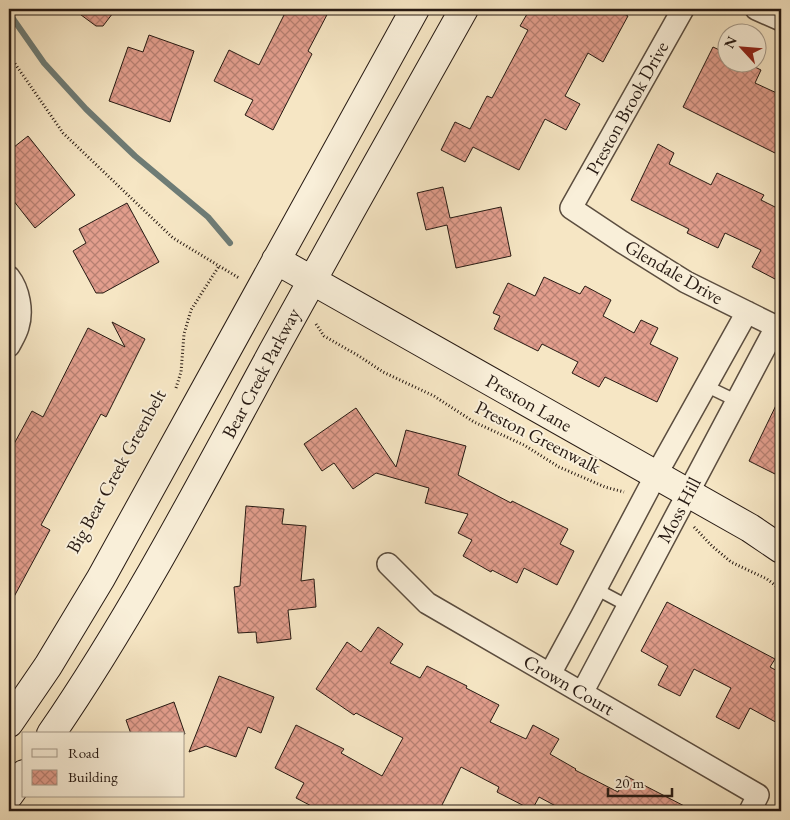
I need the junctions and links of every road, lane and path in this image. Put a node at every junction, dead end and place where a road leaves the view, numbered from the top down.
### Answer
1 (415, 9) edge
2 (464, 9) edge
3 (684, 9) edge
4 (756, 9) edge
5 (781, 20) edge
6 (9, 55) edge
7 (571, 208) joint
8 (276, 260) junction
9 (219, 266) junction
10 (9, 277) edge
11 (243, 280) dead end
12 (312, 280) junction
13 (747, 312) junction
14 (311, 317) dead end
15 (779, 328) edge
16 (9, 346) edge
17 (706, 386) junction
18 (175, 391) dead end
19 (737, 401) junction
20 (656, 475) junction
21 (643, 500) junction
22 (682, 505) junction
23 (781, 549) edge
24 (388, 564) dead end
25 (596, 589) junction
26 (781, 590) edge
27 (628, 606) junction
28 (550, 674) junction
29 (582, 693) junction
30 (9, 723) edge
31 (52, 732) edge
32 (22, 777) edge
33 (9, 795) edge
34 (754, 803) edge

1 - 8 main road
2 - 12 main road, Bear Creek Parkway
3 - 7 street, Preston Brook Drive
4 - 5 street
6 - 9 path
7 - 13 street, Glendale Drive
8 - 12 main road, Preston Lane
8 - 30 main road
9 - 11 path
9 - 18 path, Big Bear Creek Greenbelt
10 - 16 street
12 - 20 main road, Preston Lane
12 - 31 main road, Bear Creek Parkway
13 - 15 street, Glendale Drive
13 - 17 street, Moss Hill
14 - 21 path, Preston Greenwalk
15 - 19 street, Moss Hill
17 - 19 lane
17 - 20 street, Moss Hill
19 - 22 street, Moss Hill
20 - 21 street, Moss Hill
20 - 22 main road, Preston Lane
21 - 25 street, Moss Hill
22 - 23 main road, Preston Lane
22 - 26 path
22 - 27 street, Moss Hill
24 - 28 street, Crown Court
25 - 27 lane
25 - 28 street, Moss Hill
27 - 29 street, Moss Hill
28 - 29 street, Crown Court
29 - 34 street, Crown Court
32 - 33 main road

